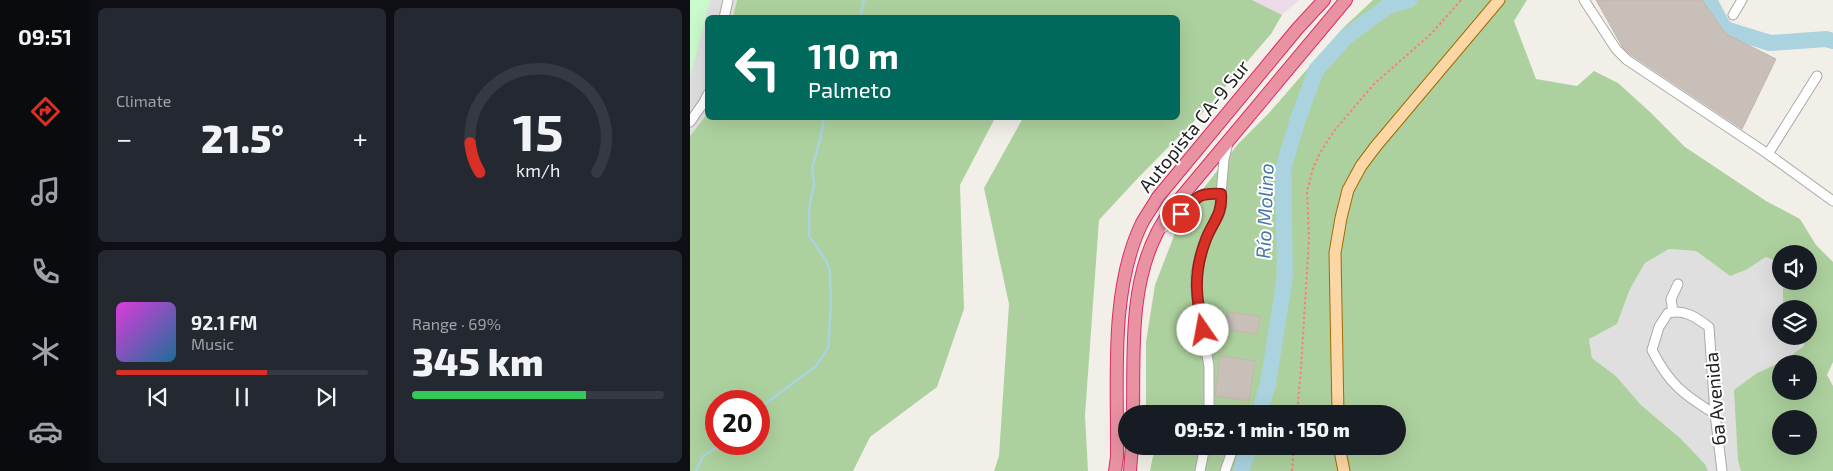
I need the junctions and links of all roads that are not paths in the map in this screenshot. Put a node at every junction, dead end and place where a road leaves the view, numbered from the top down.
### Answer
1 (728, 0) edge
2 (1324, 0) edge
3 (1346, 0) edge
4 (1354, 0) edge
5 (1499, 0) edge
6 (1584, 0) edge
7 (1742, 0) edge
8 (725, 15) edge
9 (1733, 15) dead end
10 (1325, 24) junction
11 (1817, 76) dead end
12 (705, 100) edge
13 (690, 122) edge
14 (1229, 140) junction
15 (1768, 154) junction
16 (1221, 194) junction
17 (1833, 201) edge
18 (1157, 232) junction
19 (1678, 284) dead end
20 (1671, 312) junction
21 (1133, 405) edge
22 (1209, 405) edge
23 (1338, 405) edge
24 (1715, 414) junction
25 (1131, 455) edge
26 (1203, 455) edge
27 (1231, 455) edge
28 (1341, 455) edge
29 (1115, 471) edge
30 (1130, 471) edge
31 (1200, 471) edge
32 (1226, 471) edge
33 (1344, 471) edge
34 (1722, 471) edge

1 - 8 street
2 - 29 highway, Autopista CA-9 Sur
3 - 10 highway, Autopista CA-9 Sur
4 - 10 highway
5 - 23 main road
6 - 15 street
7 - 9 street
10 - 14 highway, Autopista CA-9 Sur
11 - 15 street
12 - 13 street
14 - 16 street
14 - 18 highway, Autopista CA-9 Sur
15 - 17 street
16 - 18 street
16 - 22 street
18 - 21 highway, Autopista CA-9 Sur
19 - 20 street
20 - 24 street, 6a Avenida
20 - 24 street
24 - 34 street, 6a Avenida
25 - 30 highway
26 - 31 street
27 - 32 street
28 - 33 main road

